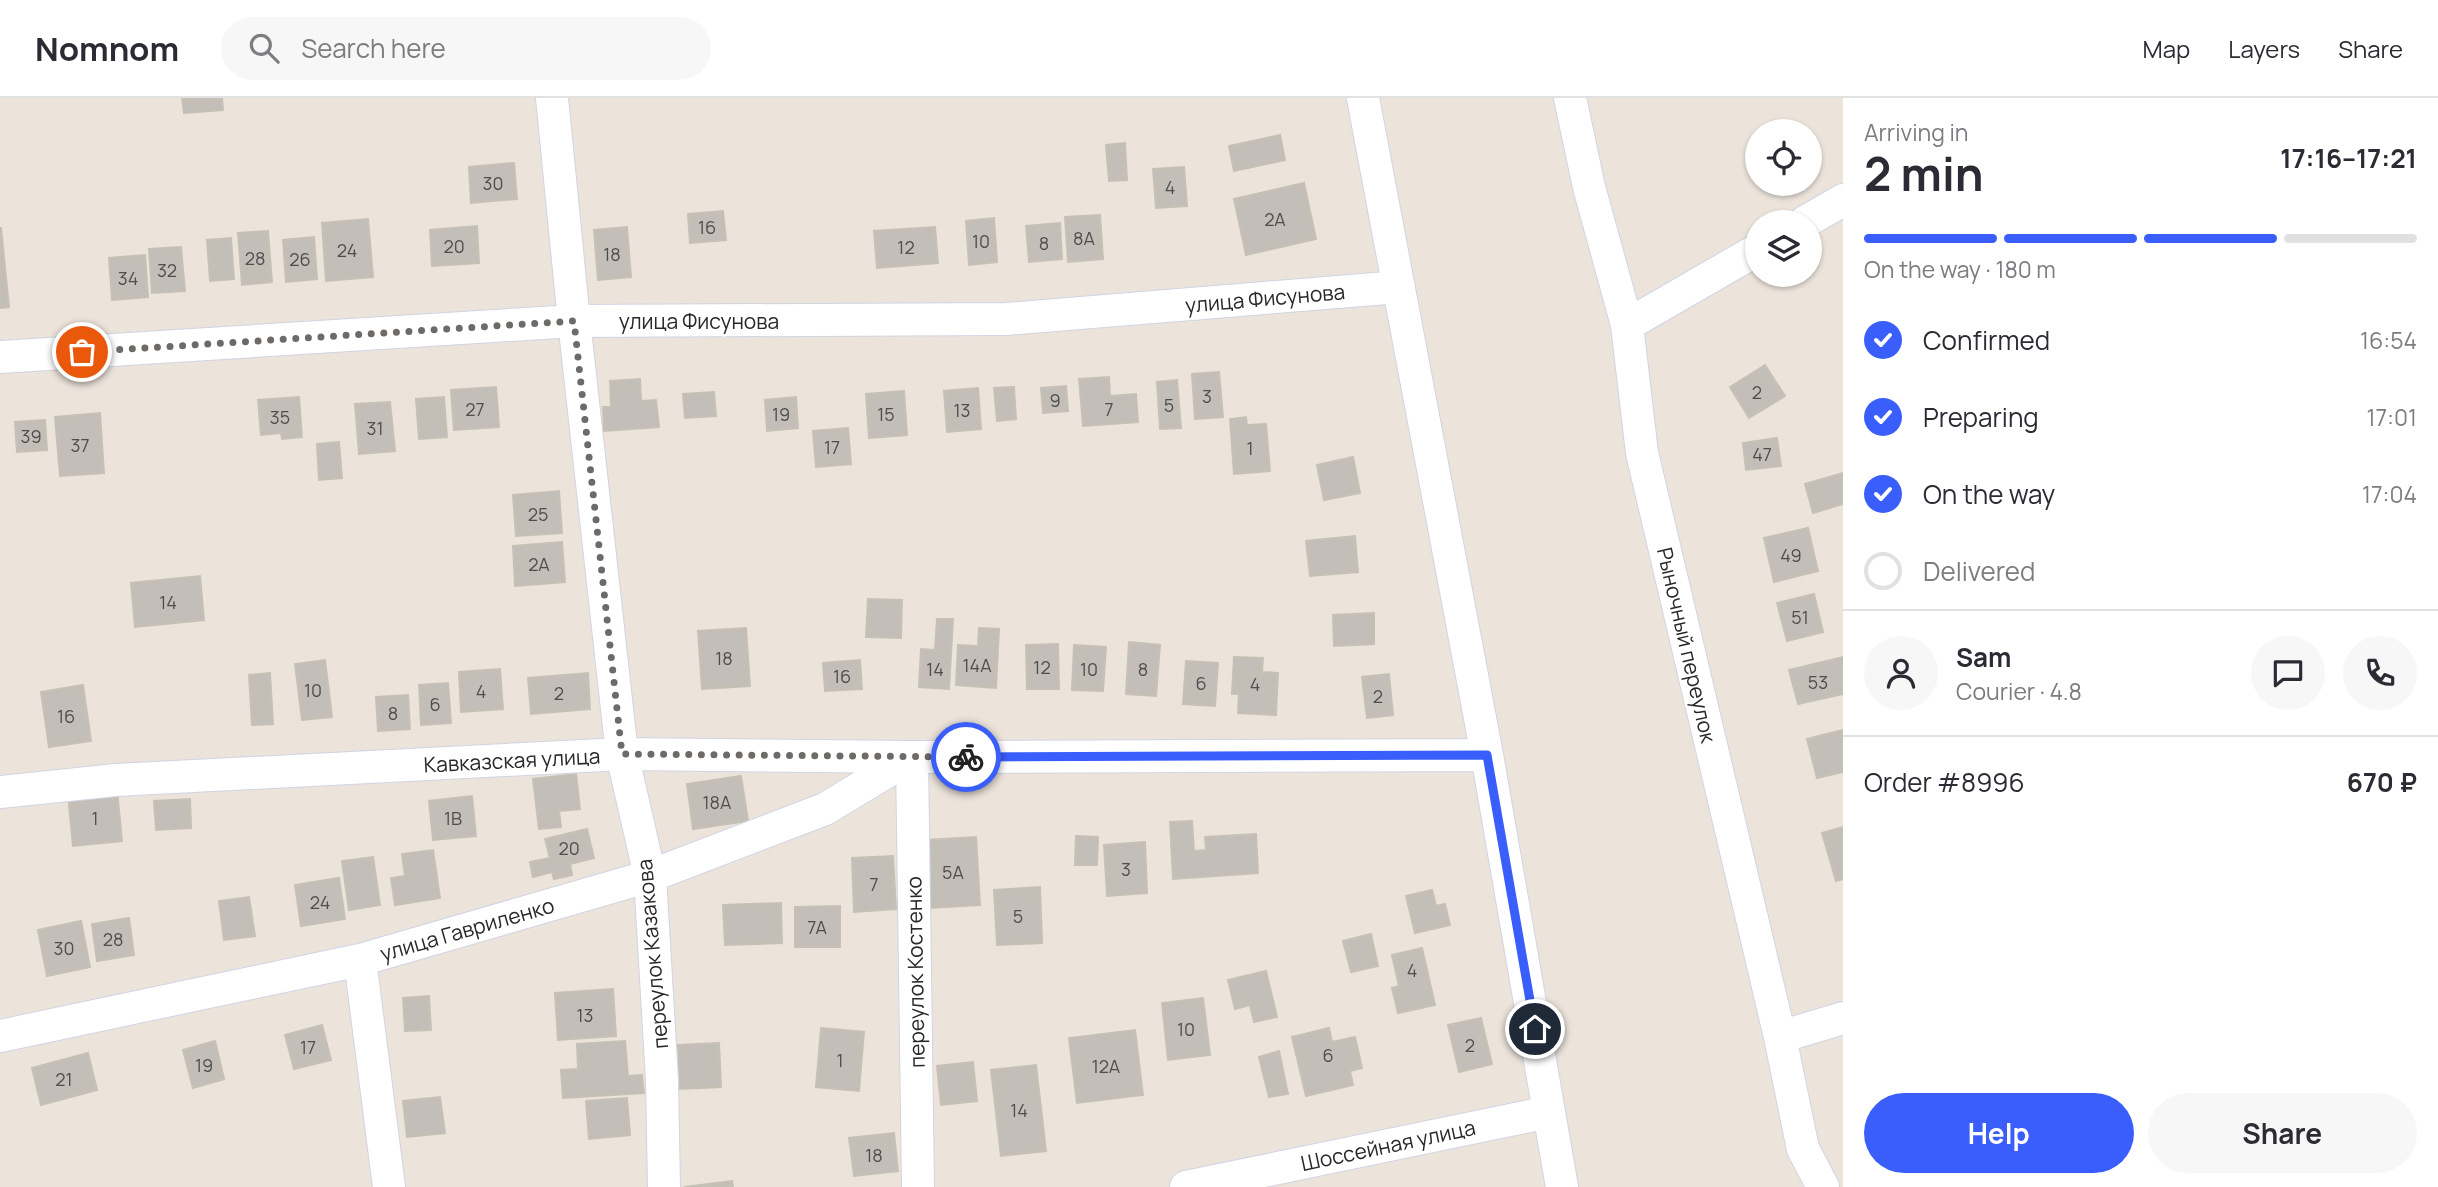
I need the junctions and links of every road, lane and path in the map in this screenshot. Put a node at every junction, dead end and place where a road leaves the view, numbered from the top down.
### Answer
1 (552, 98) edge
2 (1363, 98) edge
3 (1570, 98) edge
4 (1843, 200) edge
5 (1822, 212) edge
6 (1745, 257) edge
7 (1398, 287) junction
8 (574, 321) junction
9 (1628, 325) junction
10 (0, 357) edge
11 (622, 754) junction
12 (1487, 755) junction
13 (912, 757) junction
14 (0, 792) edge
15 (650, 876) junction
16 (360, 960) junction
17 (1843, 1018) edge
18 (0, 1036) edge
19 (1780, 1037) junction
20 (1549, 1112) junction
21 (389, 1187) edge
22 (664, 1187) edge
23 (918, 1187) edge
24 (1186, 1187) edge
25 (1562, 1187) edge
26 (1823, 1187) edge

1 - 8 street, переулок Казакова
2 - 7 street
3 - 9 street, Рыночный переулок
4 - 5 street
6 - 9 street
7 - 8 street, улица Фисунова
7 - 12 street
8 - 10 street, улица Фисунова
8 - 11 street, переулок Казакова
9 - 19 street, Рыночный переулок
11 - 13 street, Кавказская улица
11 - 14 street, Кавказская улица
11 - 15 street, переулок Казакова
12 - 13 street, Кавказская улица
12 - 20 street
13 - 15 street, улица Гавриленко
13 - 23 street, переулок Костенко
15 - 16 street, улица Гавриленко
15 - 22 street, переулок Казакова
16 - 18 street, улица Гавриленко
16 - 21 street
17 - 19 street
19 - 26 street, Рыночный переулок
20 - 24 street, Шоссейная улица
20 - 25 street

